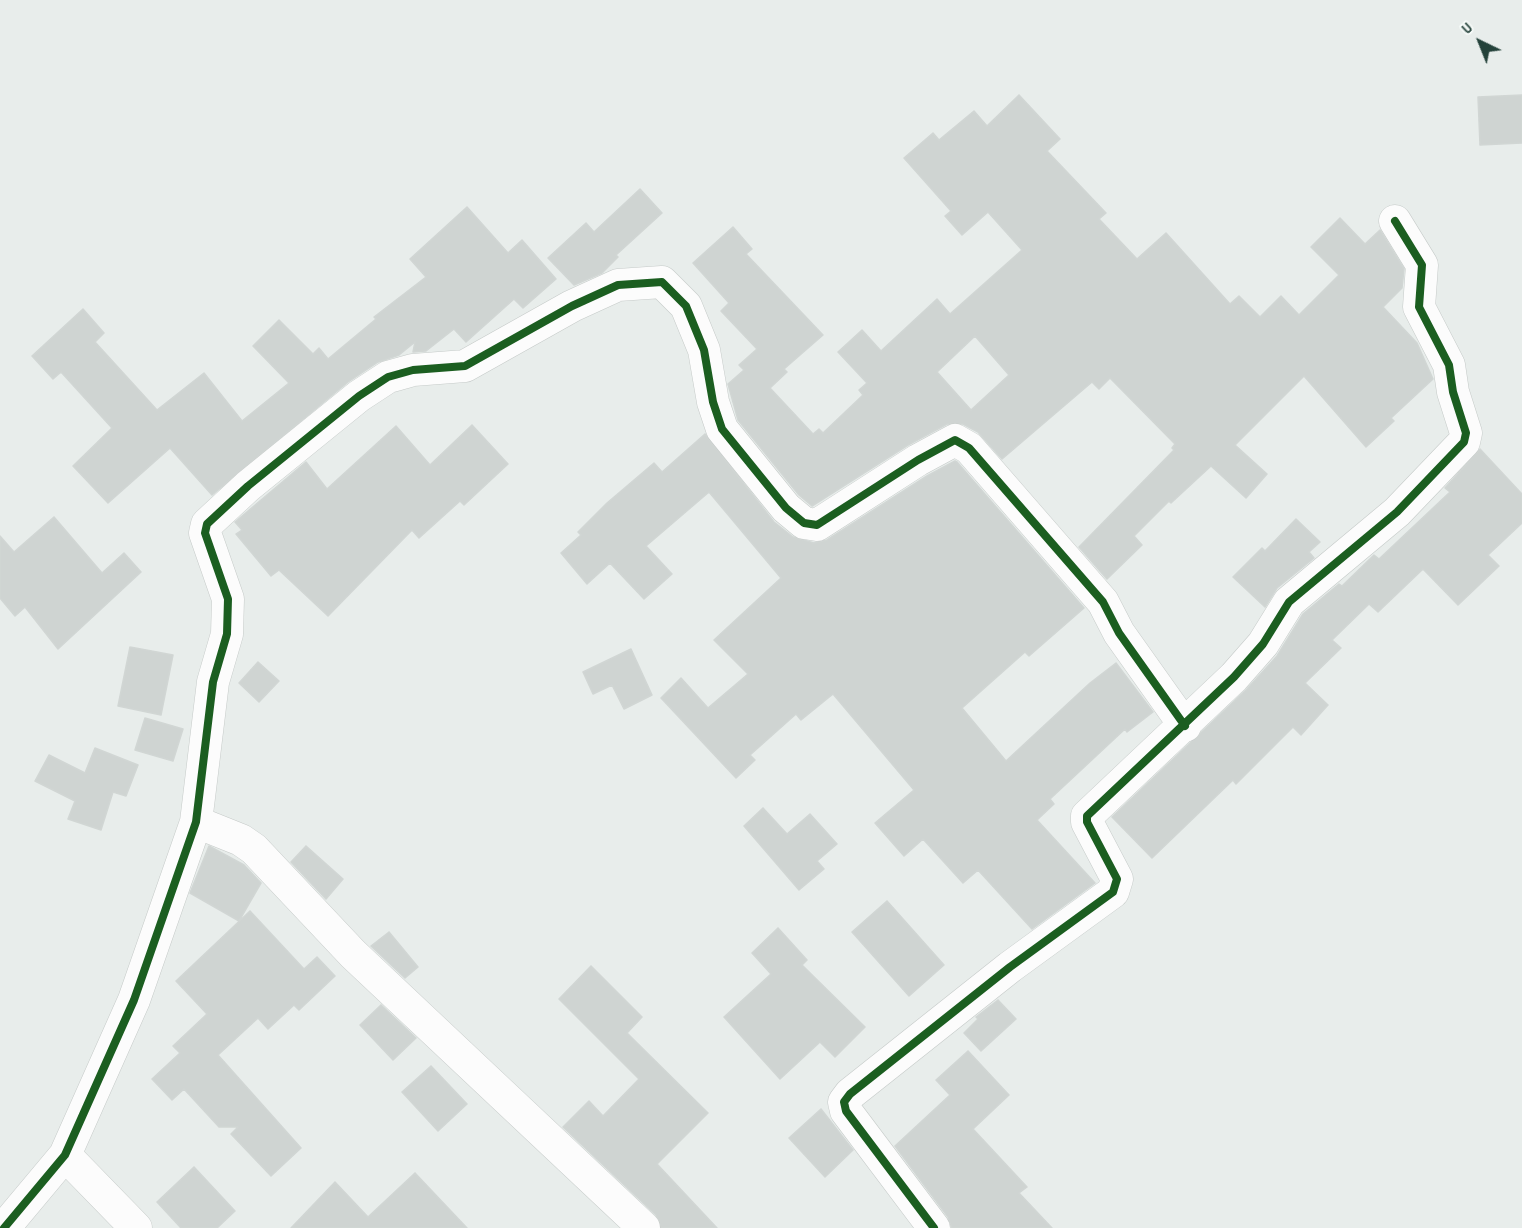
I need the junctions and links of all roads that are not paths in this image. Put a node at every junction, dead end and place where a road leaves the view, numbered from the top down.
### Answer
1 (1395, 221) dead end
2 (1185, 726) junction
3 (196, 822) junction
4 (65, 1155) junction
5 (4, 1228) edge
6 (136, 1228) edge
7 (644, 1228) edge
8 (934, 1228) edge

1 - 2 street
2 - 3 street
2 - 8 street
3 - 4 street
3 - 7 street
4 - 5 street
4 - 6 street

